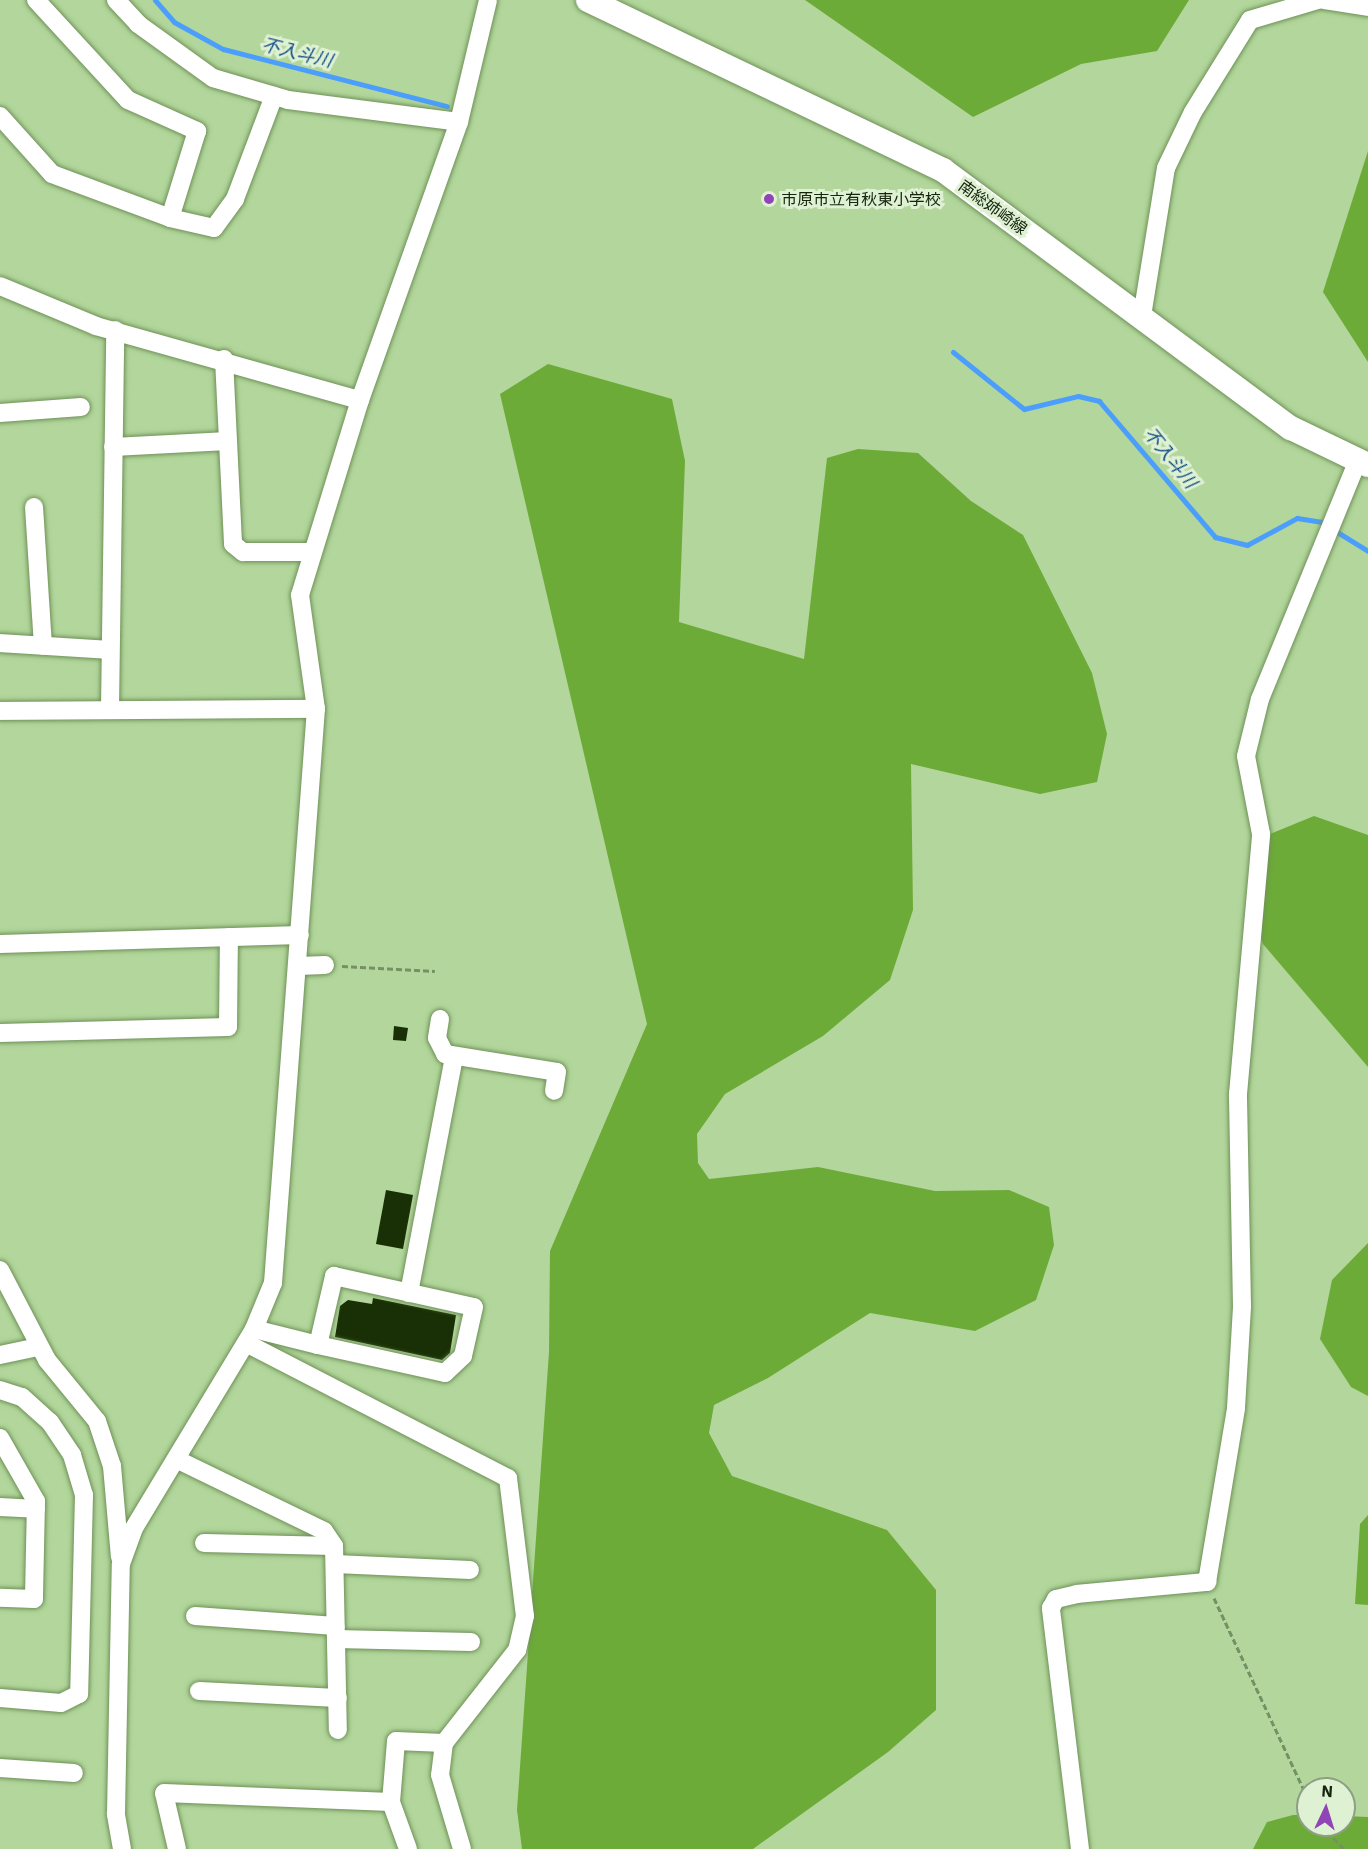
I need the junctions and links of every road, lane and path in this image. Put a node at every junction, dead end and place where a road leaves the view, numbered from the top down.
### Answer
1 (36, 0) edge
2 (116, 0) edge
3 (488, 0) edge
4 (588, 0) edge
5 (1318, 0) edge
6 (1324, 0) edge
7 (1368, 7) edge
8 (274, 96) junction
9 (0, 117) edge
10 (459, 122) junction
11 (170, 218) junction
12 (0, 286) edge
13 (1142, 316) junction
14 (115, 330) junction
15 (224, 359) junction
16 (360, 400) junction
17 (81, 407) dead end
18 (0, 413) edge
19 (228, 441) junction
20 (113, 447) junction
21 (1363, 463) edge
22 (34, 507) dead end
23 (311, 552) junction
24 (0, 643) edge
25 (43, 646) junction
26 (110, 650) junction
27 (316, 709) junction
28 (110, 710) junction
29 (0, 711) edge
30 (300, 935) junction
31 (229, 937) junction
32 (0, 944) edge
33 (325, 965) joint
34 (298, 966) junction
35 (435, 971) dead end
36 (440, 1019) dead end
37 (0, 1033) edge
38 (454, 1056) junction
39 (554, 1091) dead end
40 (0, 1270) edge
41 (410, 1293) junction
42 (250, 1336) junction
43 (318, 1345) junction
44 (39, 1347) junction
45 (0, 1355) edge
46 (0, 1390) edge
47 (0, 1438) edge
48 (178, 1460) junction
49 (0, 1507) edge
50 (36, 1509) junction
51 (204, 1543) dead end
52 (335, 1555) junction
53 (121, 1564) junction
54 (470, 1570) dead end
55 (1207, 1582) junction
56 (0, 1598) edge
57 (195, 1616) dead end
58 (336, 1633) junction
59 (471, 1642) dead end
60 (199, 1691) dead end
61 (0, 1698) edge
62 (338, 1698) junction
63 (339, 1730) dead end
64 (444, 1743) junction
65 (0, 1768) edge
66 (74, 1773) dead end
67 (1298, 1777) edge
68 (391, 1802) junction
69 (1332, 1837) edge
70 (122, 1849) edge
71 (177, 1849) edge
72 (408, 1849) edge
73 (462, 1849) edge
74 (1080, 1849) edge
75 (1344, 1849) edge

1 - 11 street
2 - 8 street
3 - 10 street
4 - 13 main road, 南総姉崎線
5 - 13 street
6 - 7 street
8 - 10 street
8 - 11 street
9 - 11 street
10 - 16 street
12 - 14 street
13 - 21 main road, 南総姉崎線
14 - 15 street
14 - 20 street
15 - 16 street
15 - 19 street
16 - 23 street
17 - 18 street
19 - 20 street
19 - 23 street
20 - 26 street
21 - 55 street
22 - 25 street
23 - 27 street
24 - 25 street
25 - 26 street
26 - 28 street
27 - 28 street
27 - 30 street
28 - 29 street
30 - 31 street
30 - 34 street
31 - 32 street
31 - 37 street
33 - 34 street
33 - 35 path
34 - 42 street
36 - 38 street
38 - 39 street
38 - 41 street
40 - 44 street
41 - 43 street
41 - 43 street
42 - 43 street
42 - 48 street
42 - 64 street
44 - 45 street
44 - 53 street
46 - 61 street
47 - 50 street
48 - 52 street
48 - 53 street
49 - 50 street
50 - 56 street
51 - 52 street
52 - 54 street
52 - 58 street
53 - 70 street
55 - 67 path
55 - 74 street
57 - 58 street
58 - 59 street
58 - 62 street
60 - 62 street
62 - 63 street
64 - 68 street
64 - 73 street
65 - 66 street
68 - 71 street
68 - 72 street
69 - 75 path

